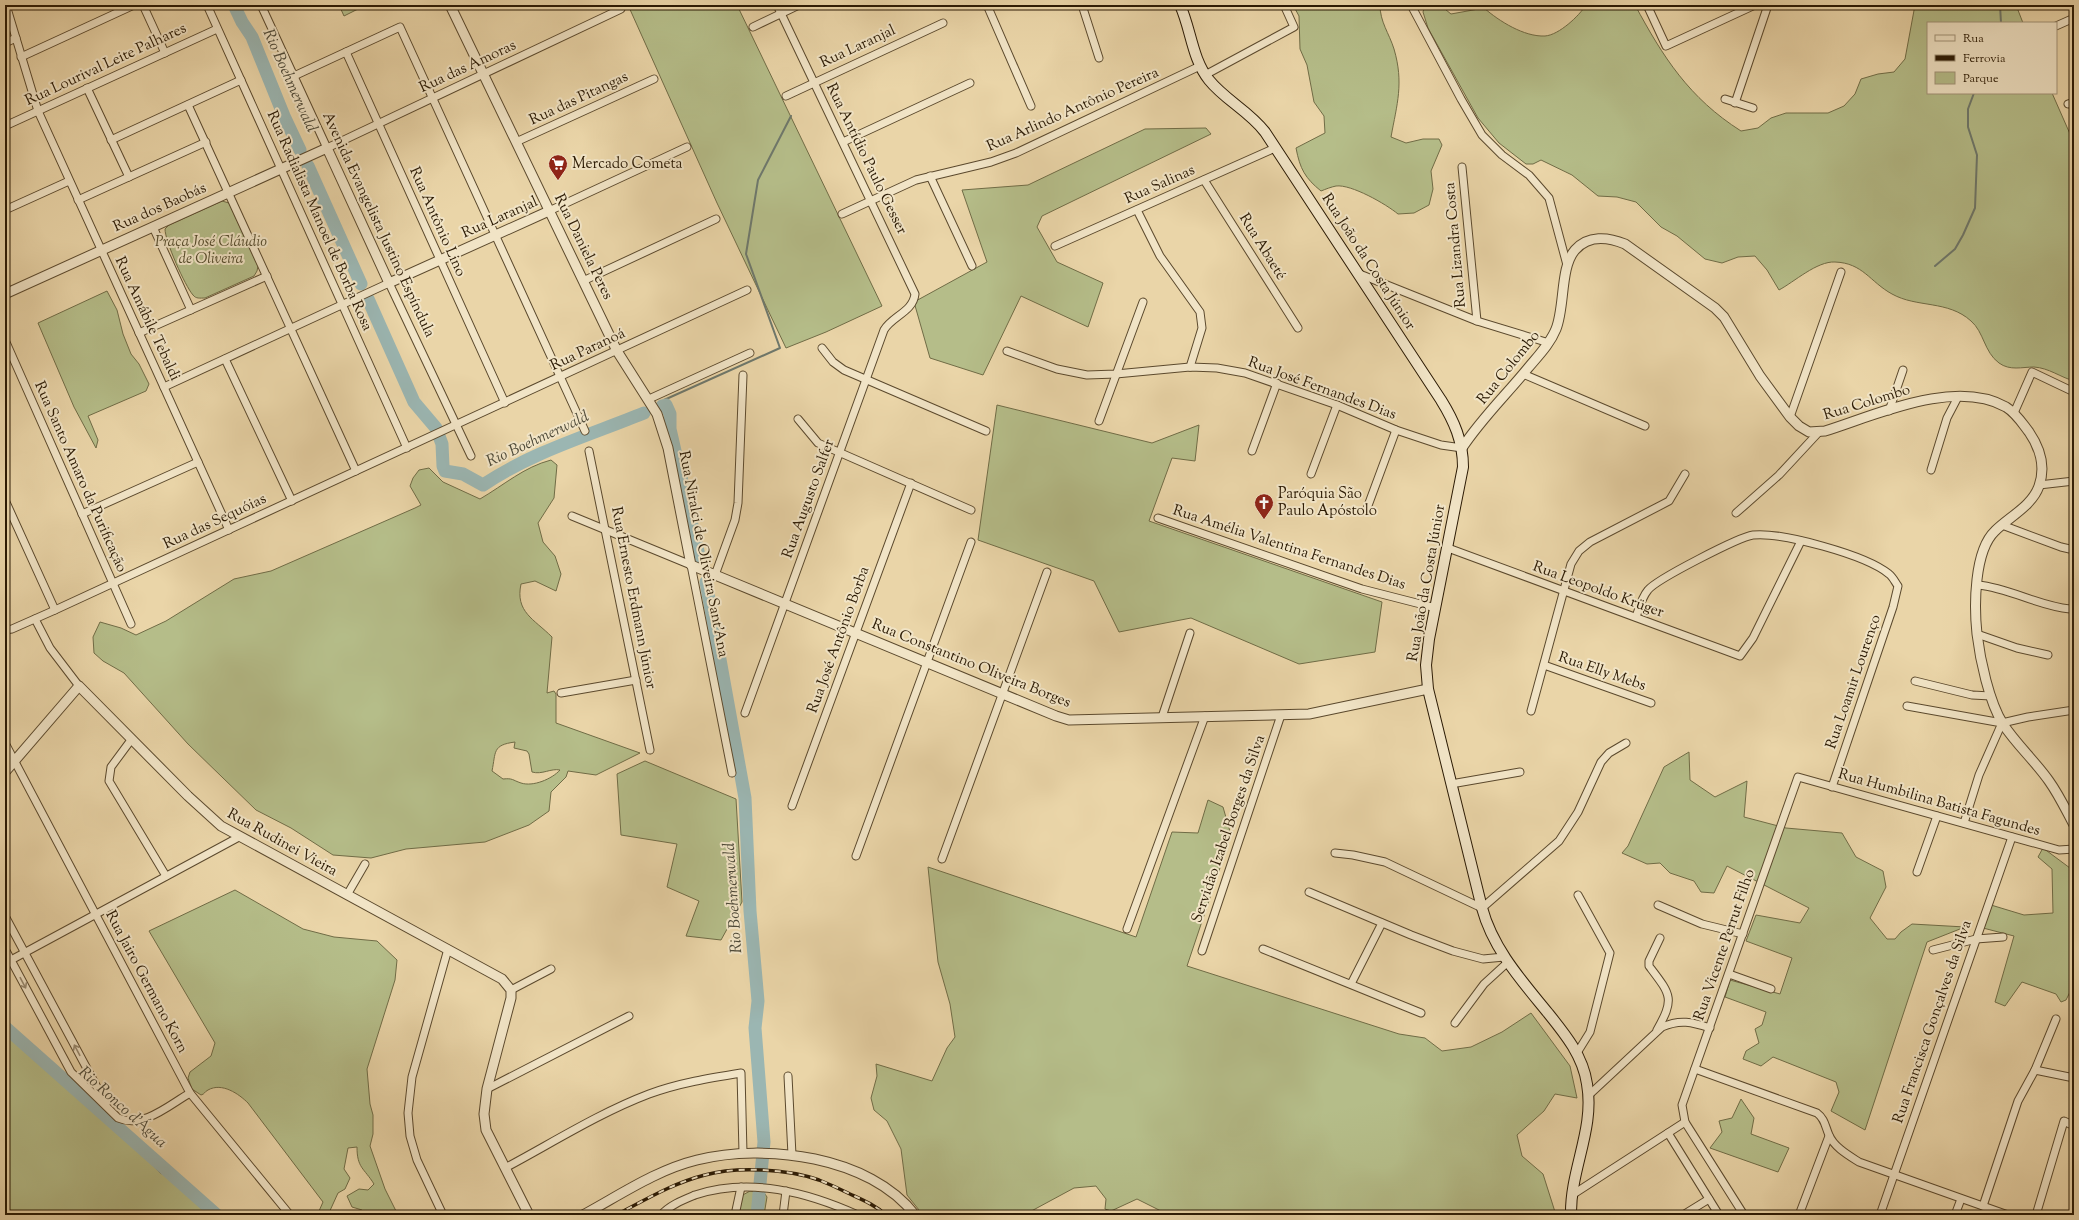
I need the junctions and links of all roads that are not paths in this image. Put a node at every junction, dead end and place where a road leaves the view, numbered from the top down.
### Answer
1 (6, 5) edge
2 (134, 5) edge
3 (143, 5) edge
4 (207, 5) edge
5 (261, 5) edge
6 (450, 5) edge
7 (778, 5) edge
8 (798, 5) edge
9 (987, 5) edge
10 (1082, 5) edge
11 (1180, 5) edge
12 (1284, 5) edge
13 (1411, 5) edge
14 (1647, 5) edge
15 (1755, 5) edge
16 (1768, 5) edge
17 (621, 9) dead end
18 (781, 13) junction
19 (2074, 18) edge
20 (943, 23) dead end
21 (2057, 26) edge
22 (753, 27) dead end
23 (218, 29) junction
24 (16, 38) junction
25 (5, 43) edge
26 (346, 52) junction
27 (165, 53) junction
28 (21, 57) junction
29 (1099, 58) dead end
30 (1200, 66) junction
31 (483, 74) junction
32 (1205, 75) junction
33 (294, 76) junction
34 (654, 78) dead end
35 (241, 80) junction
36 (815, 82) junction
37 (970, 83) dead end
38 (87, 88) junction
39 (786, 96) dead end
40 (433, 98) junction
41 (1726, 99) dead end
42 (1736, 102) junction
43 (188, 104) junction
44 (1031, 106) dead end
45 (1754, 108) dead end
46 (38, 111) junction
47 (378, 124) junction
48 (5, 126) edge
49 (111, 140) junction
50 (206, 142) junction
51 (516, 142) junction
52 (843, 142) junction
53 (688, 147) dead end
54 (327, 148) junction
55 (1275, 148) junction
56 (1462, 167) dead end
57 (281, 168) junction
58 (930, 176) junction
59 (128, 177) junction
60 (1204, 180) junction
61 (69, 181) junction
62 (229, 192) junction
63 (78, 200) junction
64 (871, 200) junction
65 (5, 210) edge
66 (1137, 210) junction
67 (549, 211) junction
68 (842, 214) dead end
69 (716, 219) dead end
70 (152, 227) junction
71 (495, 235) junction
72 (1055, 246) dead end
73 (101, 250) junction
74 (440, 260) junction
75 (1567, 265) junction
76 (972, 266) dead end
77 (1356, 272) junction
78 (1841, 272) dead end
79 (267, 276) junction
80 (583, 281) junction
81 (390, 283) junction
82 (747, 290) dead end
83 (5, 294) edge
84 (1143, 302) dead end
85 (343, 304) junction
86 (912, 304) joint
87 (191, 310) junction
88 (1476, 321) junction
89 (291, 328) junction
90 (1298, 328) dead end
91 (139, 333) junction
92 (5, 340) edge
93 (1549, 343) junction
94 (822, 348) dead end
95 (617, 351) junction
96 (1006, 352) dead end
97 (750, 353) dead end
98 (225, 358) junction
99 (1190, 367) junction
100 (1903, 370) dead end
101 (1116, 374) junction
102 (1523, 374) junction
103 (743, 375) dead end
104 (560, 377) junction
105 (866, 380) junction
106 (1277, 383) junction
107 (164, 387) junction
108 (2074, 392) edge
109 (1958, 397) junction
110 (649, 399) junction
111 (505, 403) junction
112 (1337, 405) junction
113 (1889, 411) junction
114 (2014, 413) junction
115 (1790, 417) junction
116 (798, 419) dead end
117 (1099, 421) dead end
118 (457, 425) junction
119 (1645, 426) dead end
120 (1396, 430) junction
121 (585, 431) dead end
122 (986, 431) dead end
123 (1818, 432) junction
124 (438, 434) joint
125 (407, 448) junction
126 (1462, 448) junction
127 (589, 451) dead end
128 (1252, 451) dead end
129 (839, 453) junction
130 (471, 456) dead end
131 (198, 462) junction
132 (1931, 470) dead end
133 (356, 471) junction
134 (1311, 474) dead end
135 (1685, 474) dead end
136 (2074, 481) edge
137 (911, 483) junction
138 (2039, 485) junction
139 (5, 500) edge
140 (292, 501) junction
141 (971, 510) dead end
142 (1366, 511) dead end
143 (1736, 513) dead end
144 (82, 514) junction
145 (572, 516) dead end
146 (1158, 518) dead end
147 (2002, 525) junction
148 (229, 530) junction
149 (606, 530) junction
150 (1801, 541) junction
151 (971, 542) dead end
152 (1448, 548) junction
153 (2074, 550) edge
154 (691, 565) junction
155 (1047, 572) dead end
156 (715, 575) junction
157 (113, 583) junction
158 (1978, 585) junction
159 (1564, 591) junction
160 (784, 604) junction
161 (1436, 608) junction
162 (2070, 609) dead end
163 (55, 610) junction
164 (1636, 617) junction
165 (35, 619) junction
166 (131, 624) dead end
167 (5, 630) edge
168 (856, 633) junction
169 (1190, 633) dead end
170 (1977, 634) junction
171 (2048, 655) dead end
172 (927, 663) junction
173 (1544, 665) junction
174 (636, 680) junction
175 (1915, 681) dead end
176 (79, 686) junction
177 (1428, 689) junction
178 (561, 693) dead end
179 (1003, 694) junction
180 (1991, 696) junction
181 (1651, 703) dead end
182 (1907, 706) dead end
183 (2074, 710) edge
184 (1531, 711) dead end
185 (745, 713) dead end
186 (1281, 715) junction
187 (1205, 716) junction
188 (1162, 717) junction
189 (2002, 723) junction
190 (131, 740) junction
191 (5, 743) edge
192 (1626, 743) dead end
193 (650, 750) dead end
194 (15, 761) junction
195 (5, 772) edge
196 (1520, 772) dead end
197 (732, 773) dead end
198 (1798, 777) joint
199 (1450, 784) junction
200 (1832, 787) junction
201 (792, 806) dead end
202 (1937, 816) junction
203 (1964, 823) junction
204 (2074, 825) edge
205 (238, 837) junction
206 (2012, 837) junction
207 (2074, 849) edge
208 (1335, 853) dead end
209 (856, 856) dead end
210 (942, 859) dead end
211 (365, 864) dead end
212 (1917, 872) dead end
213 (166, 876) junction
214 (1309, 892) dead end
215 (347, 895) junction
216 (1578, 896) dead end
217 (1658, 905) dead end
218 (1482, 908) junction
219 (96, 914) junction
220 (5, 916) edge
221 (1382, 923) junction
222 (1127, 929) dead end
223 (1743, 934) junction
224 (2003, 937) dead end
225 (1660, 938) dead end
226 (1976, 939) junction
227 (5, 949) edge
228 (448, 949) junction
229 (1263, 949) dead end
230 (1933, 950) dead end
231 (1202, 951) dead end
232 (24, 953) junction
233 (1506, 959) junction
234 (11, 960) junction
235 (551, 969) dead end
236 (1729, 974) junction
237 (1351, 984) junction
238 (1771, 989) dead end
239 (511, 990) junction
240 (1421, 1013) dead end
241 (629, 1016) dead end
242 (2056, 1019) dead end
243 (1454, 1023) dead end
244 (1710, 1028) junction
245 (1657, 1030) junction
246 (1577, 1053) junction
247 (1695, 1069) junction
248 (2035, 1070) junction
249 (788, 1076) dead end
250 (2074, 1078) edge
251 (487, 1089) junction
252 (190, 1092) junction
253 (1589, 1095) junction
254 (108, 1109) junction
255 (1685, 1122) junction
256 (2074, 1126) edge
257 (1668, 1133) junction
258 (1829, 1136) junction
259 (743, 1153) junction
260 (792, 1155) junction
261 (505, 1168) junction
262 (1894, 1175) junction
263 (741, 1187) junction
264 (786, 1191) junction
265 (1572, 1195) junction
266 (1709, 1198) junction
267 (1961, 1198) junction
268 (1983, 1206) junction
269 (290, 1215) edge
270 (443, 1215) edge
271 (529, 1215) edge
272 (583, 1215) edge
273 (662, 1215) edge
274 (736, 1215) edge
275 (783, 1215) edge
276 (858, 1215) edge
277 (915, 1215) edge
278 (1571, 1215) edge
279 (1683, 1215) edge
280 (1719, 1215) edge
281 (1744, 1215) edge
282 (1799, 1215) edge
283 (1880, 1215) edge
284 (1956, 1215) edge
285 (2008, 1215) edge
286 (2036, 1215) edge

1 - 24 street, Rua Amábile Tebaldi
2 - 28 street
3 - 27 street
4 - 23 street, Rua Radialista Manoel de Borba Rosa
5 - 33 street, Avenida Evangelista Justino Espíndula
6 - 31 street, Rua Daniela Peres
7 - 18 street, Rua Antídio Paulo Gesser
8 - 18 street
9 - 44 street
10 - 29 street
11 - 30 main road, Rua João da Costa Júnior
12 - 32 street
13 - 75 street
14 - 15 street
16 - 42 street
17 - 31 street, Rua das Amoras
18 - 22 street
18 - 36 street, Rua Antídio Paulo Gesser
19 - 21 street
20 - 36 street, Rua Laranjal
23 - 27 street, Rua Lourival Leite Palhares
23 - 35 street, Rua Radialista Manoel de Borba Rosa
24 - 25 street
24 - 28 street, Rua Amábile Tebaldi
26 - 33 street
26 - 40 street
26 - 47 street, Rua Antônio Lino
27 - 38 street, Rua Lourival Leite Palhares
28 - 46 street, Rua Amábile Tebaldi
30 - 32 main road, Rua João da Costa Júnior
30 - 58 street, Rua Arlindo Antônio Pereira
31 - 40 street, Rua das Amoras
31 - 51 street, Rua Daniela Peres
32 - 55 main road, Rua João da Costa Júnior
33 - 54 street, Avenida Evangelista Justino Espíndula
34 - 51 street, Rua das Pitangas
35 - 43 street
35 - 57 street, Rua Radialista Manoel de Borba Rosa
36 - 39 street, Rua Laranjal
36 - 52 street, Rua Antídio Paulo Gesser
37 - 52 street
38 - 46 street, Rua Lourival Leite Palhares
38 - 49 street
40 - 47 street, Rua das Amoras
40 - 71 street
41 - 42 street
42 - 45 street
43 - 49 street
43 - 50 street
46 - 48 street, Rua Lourival Leite Palhares
46 - 61 street, Rua Amábile Tebaldi
47 - 54 street, Rua das Amoras
47 - 74 street, Rua Antônio Lino
49 - 59 street
50 - 59 street
50 - 62 street
51 - 67 street, Rua Daniela Peres
52 - 64 street, Rua Antídio Paulo Gesser
53 - 67 street, Rua Laranjal
54 - 57 street, Rua dos Baobás
54 - 81 street, Avenida Evangelista Justino Espíndula
55 - 60 street, Rua Salinas
55 - 77 main road, Rua João da Costa Júnior
56 - 88 street, Rua Lizandra Costa
57 - 62 street, Rua dos Baobás
57 - 85 street, Rua Radialista Manoel de Borba Rosa
58 - 64 street, Rua Arlindo Antônio Pereira
58 - 76 street
59 - 63 street
60 - 66 street, Rua Salinas
60 - 90 street, Rua Abaeté
61 - 63 street, Rua Amábile Tebaldi
61 - 65 street
62 - 70 street, Rua dos Baobás
62 - 79 street
63 - 73 street, Rua Amábile Tebaldi
64 - 68 street, Rua Arlindo Antônio Pereira
64 - 86 street, Rua Antídio Paulo Gesser
66 - 72 street, Rua Salinas
66 - 99 street
67 - 71 street, Rua Laranjal
67 - 80 street, Rua Daniela Peres
69 - 80 street
70 - 73 street, Rua dos Baobás
70 - 87 street
71 - 74 street, Rua Laranjal
71 - 104 street
73 - 83 street, Rua dos Baobás
73 - 91 street, Rua Amábile Tebaldi
74 - 81 street, Rua Laranjal
74 - 111 street, Rua Antônio Lino
75 - 93 street, Rua Colombo
75 - 115 street, Rua Colombo
77 - 88 street
77 - 126 main road, Rua João da Costa Júnior
78 - 115 street
79 - 87 street
79 - 89 street
80 - 95 street, Rua Daniela Peres
81 - 85 street
81 - 118 street, Avenida Evangelista Justino Espíndula
82 - 95 street, Rua Paranoá
84 - 101 street
85 - 89 street
85 - 125 street, Rua Radialista Manoel de Borba Rosa
86 - 105 street, Rua Augusto Salfer
87 - 91 street
88 - 93 street
89 - 98 street
89 - 133 street
91 - 107 street, Rua Amábile Tebaldi
92 - 144 street, Rua Santo Amaro da Purificação
93 - 102 street, Rua Colombo
94 - 105 street
95 - 104 street, Rua Paranoá
95 - 110 street, Rua Niralci de Oliveira Sant'Ana
96 - 101 street, Rua José Fernandes Dias
97 - 110 street
98 - 107 street
98 - 140 street
99 - 101 street, Rua José Fernandes Dias
99 - 106 street, Rua José Fernandes Dias
100 - 113 street
101 - 117 street
102 - 119 street
102 - 126 street, Rua Colombo
103 - 156 street
104 - 111 street, Rua Paranoá
104 - 121 street
105 - 122 street
105 - 129 street, Rua Augusto Salfer
106 - 112 street, Rua José Fernandes Dias
106 - 128 street
107 - 131 street, Rua Amábile Tebaldi
108 - 114 street
109 - 113 street, Rua Colombo
109 - 114 street, Rua Colombo
109 - 132 street
110 - 154 street, Rua Niralci de Oliveira Sant'Ana
111 - 118 street, Rua Paranoá
112 - 120 street, Rua José Fernandes Dias
112 - 134 street
113 - 123 street, Rua Colombo
114 - 138 street, Rua Colombo
115 - 123 street, Rua Colombo
116 - 129 street
118 - 124 street, Rua Paranoá
118 - 130 street, Avenida Evangelista Justino Espíndula
120 - 126 street, Rua José Fernandes Dias
120 - 142 street
123 - 143 street
124 - 125 street, Rua das Sequóias
125 - 133 street, Rua das Sequóias
126 - 152 main road, Rua João da Costa Júnior
127 - 149 street, Rua Ernesto Erdmann Júnior
129 - 137 street
129 - 160 street, Rua Augusto Salfer
131 - 144 street
131 - 148 street, Rua Amábile Tebaldi
133 - 140 street, Rua das Sequóias
135 - 159 street
136 - 138 street
137 - 141 street
137 - 168 street, Rua José Antônio Borba
138 - 147 street, Rua Colombo
139 - 163 street
140 - 148 street, Rua das Sequóias
144 - 157 street, Rua Santo Amaro da Purificação
145 - 149 street, Rua Constantino Oliveira Borges
146 - 161 street, Rua Amélia Valentina Fernandes Dias
147 - 153 street
147 - 158 street, Rua Colombo
148 - 157 street, Rua das Sequóias
149 - 154 street, Rua Constantino Oliveira Borges
149 - 174 street, Rua Ernesto Erdmann Júnior
150 - 164 street
150 - 164 street, Rua Leopoldo Krüger
150 - 200 street, Rua Loamir Lourenço
151 - 172 street
152 - 159 street, Rua Leopoldo Krüger
152 - 161 main road, Rua João da Costa Júnior
154 - 156 street, Rua Constantino Oliveira Borges
154 - 197 street, Rua Niralci de Oliveira Sant'Ana
155 - 179 street
156 - 160 street, Rua Constantino Oliveira Borges
157 - 163 street, Rua das Sequóias
157 - 166 street, Rua Santo Amaro da Purificação
158 - 162 street
158 - 170 street, Rua Colombo
159 - 164 street, Rua Leopoldo Krüger
159 - 173 street
160 - 168 street, Rua Constantino Oliveira Borges
160 - 185 street, Rua Augusto Salfer
161 - 177 main road, Rua João da Costa Júnior
163 - 165 street, Rua das Sequóias
165 - 167 street, Rua das Sequóias
165 - 176 street, Rua Rudinei Vieira
168 - 172 street, Rua Constantino Oliveira Borges
168 - 201 street, Rua José Antônio Borba
169 - 188 street
170 - 171 street
170 - 180 street, Rua Colombo
172 - 179 street, Rua Constantino Oliveira Borges
172 - 209 street
173 - 181 street, Rua Elly Mebs
173 - 184 street
174 - 178 street
174 - 193 street, Rua Ernesto Erdmann Júnior
175 - 180 street
176 - 190 street, Rua Rudinei Vieira
176 - 194 street
177 - 186 street, Rua Constantino Oliveira Borges
177 - 199 main road, Rua João da Costa Júnior
179 - 188 street, Rua Constantino Oliveira Borges
179 - 210 street
180 - 189 street, Rua Colombo
182 - 189 street
183 - 189 street
186 - 187 street, Rua Constantino Oliveira Borges
186 - 231 street, Servidão Izabel Borges da Silva
187 - 188 street, Rua Constantino Oliveira Borges
187 - 222 street
189 - 203 street
189 - 204 street, Rua Colombo
190 - 205 street, Rua Rudinei Vieira
190 - 213 street
191 - 194 street, Rua Jairo Germano Korn
192 - 218 street
194 - 195 street
194 - 219 street, Rua Jairo Germano Korn
196 - 199 street
198 - 200 street, Rua Humbilina Batista Fagundes
198 - 223 street, Rua Vicente Perrut Filho
199 - 218 main road, Rua João da Costa Júnior
200 - 202 street, Rua Humbilina Batista Fagundes
202 - 203 street, Rua Humbilina Batista Fagundes
202 - 212 street
203 - 206 street, Rua Humbilina Batista Fagundes
205 - 213 street
205 - 215 street, Rua Rudinei Vieira
206 - 207 street, Rua Humbilina Batista Fagundes
206 - 226 street, Rua Francisca Gonçalves da Silva
208 - 218 street
211 - 215 street
213 - 219 street
214 - 221 street
215 - 228 street, Rua Rudinei Vieira
216 - 246 street
217 - 223 street
218 - 233 main road, Rua João da Costa Júnior
219 - 232 street
219 - 252 street, Rua Jairo Germano Korn
220 - 232 street
221 - 233 street
221 - 237 street
223 - 236 street, Rua Vicente Perrut Filho
224 - 226 street
225 - 245 street
226 - 230 street
226 - 262 street, Rua Francisca Gonçalves da Silva
227 - 234 street
228 - 239 street, Rua Rudinei Vieira
228 - 270 street
229 - 237 street
232 - 234 street
254 -> 232 street
233 - 243 street
233 - 246 main road, Rua João da Costa Júnior
234 -> 254 street
235 - 239 street
236 - 238 street
236 - 244 street, Rua Vicente Perrut Filho
237 - 240 street
239 - 251 street
241 - 251 street
242 - 248 street
244 - 245 street
244 - 247 street, Rua Vicente Perrut Filho
245 - 253 street
246 - 253 main road, Rua João da Costa Júnior
247 - 255 street, Rua Vicente Perrut Filho
247 - 258 street
248 - 250 street
248 - 268 street
249 - 260 street
251 - 261 street
252 - 254 street
252 - 269 street, Rua Jairo Germano Korn
253 - 265 main road, Rua João da Costa Júnior
255 - 257 street
255 - 281 street
256 - 286 street
257 - 265 street
257 - 266 street
258 - 262 street
258 - 282 street
259 - 260 street
259 - 261 street
259 - 272 street
260 - 277 street
261 - 271 street
262 - 267 street
262 - 283 street, Rua Francisca Gonçalves da Silva
263 - 264 street
263 - 273 street
263 - 274 street
264 - 275 street
264 - 276 street
265 - 278 main road, Rua João da Costa Júnior
266 - 279 street
266 - 280 street
267 - 268 street
267 - 284 street
268 - 285 street

